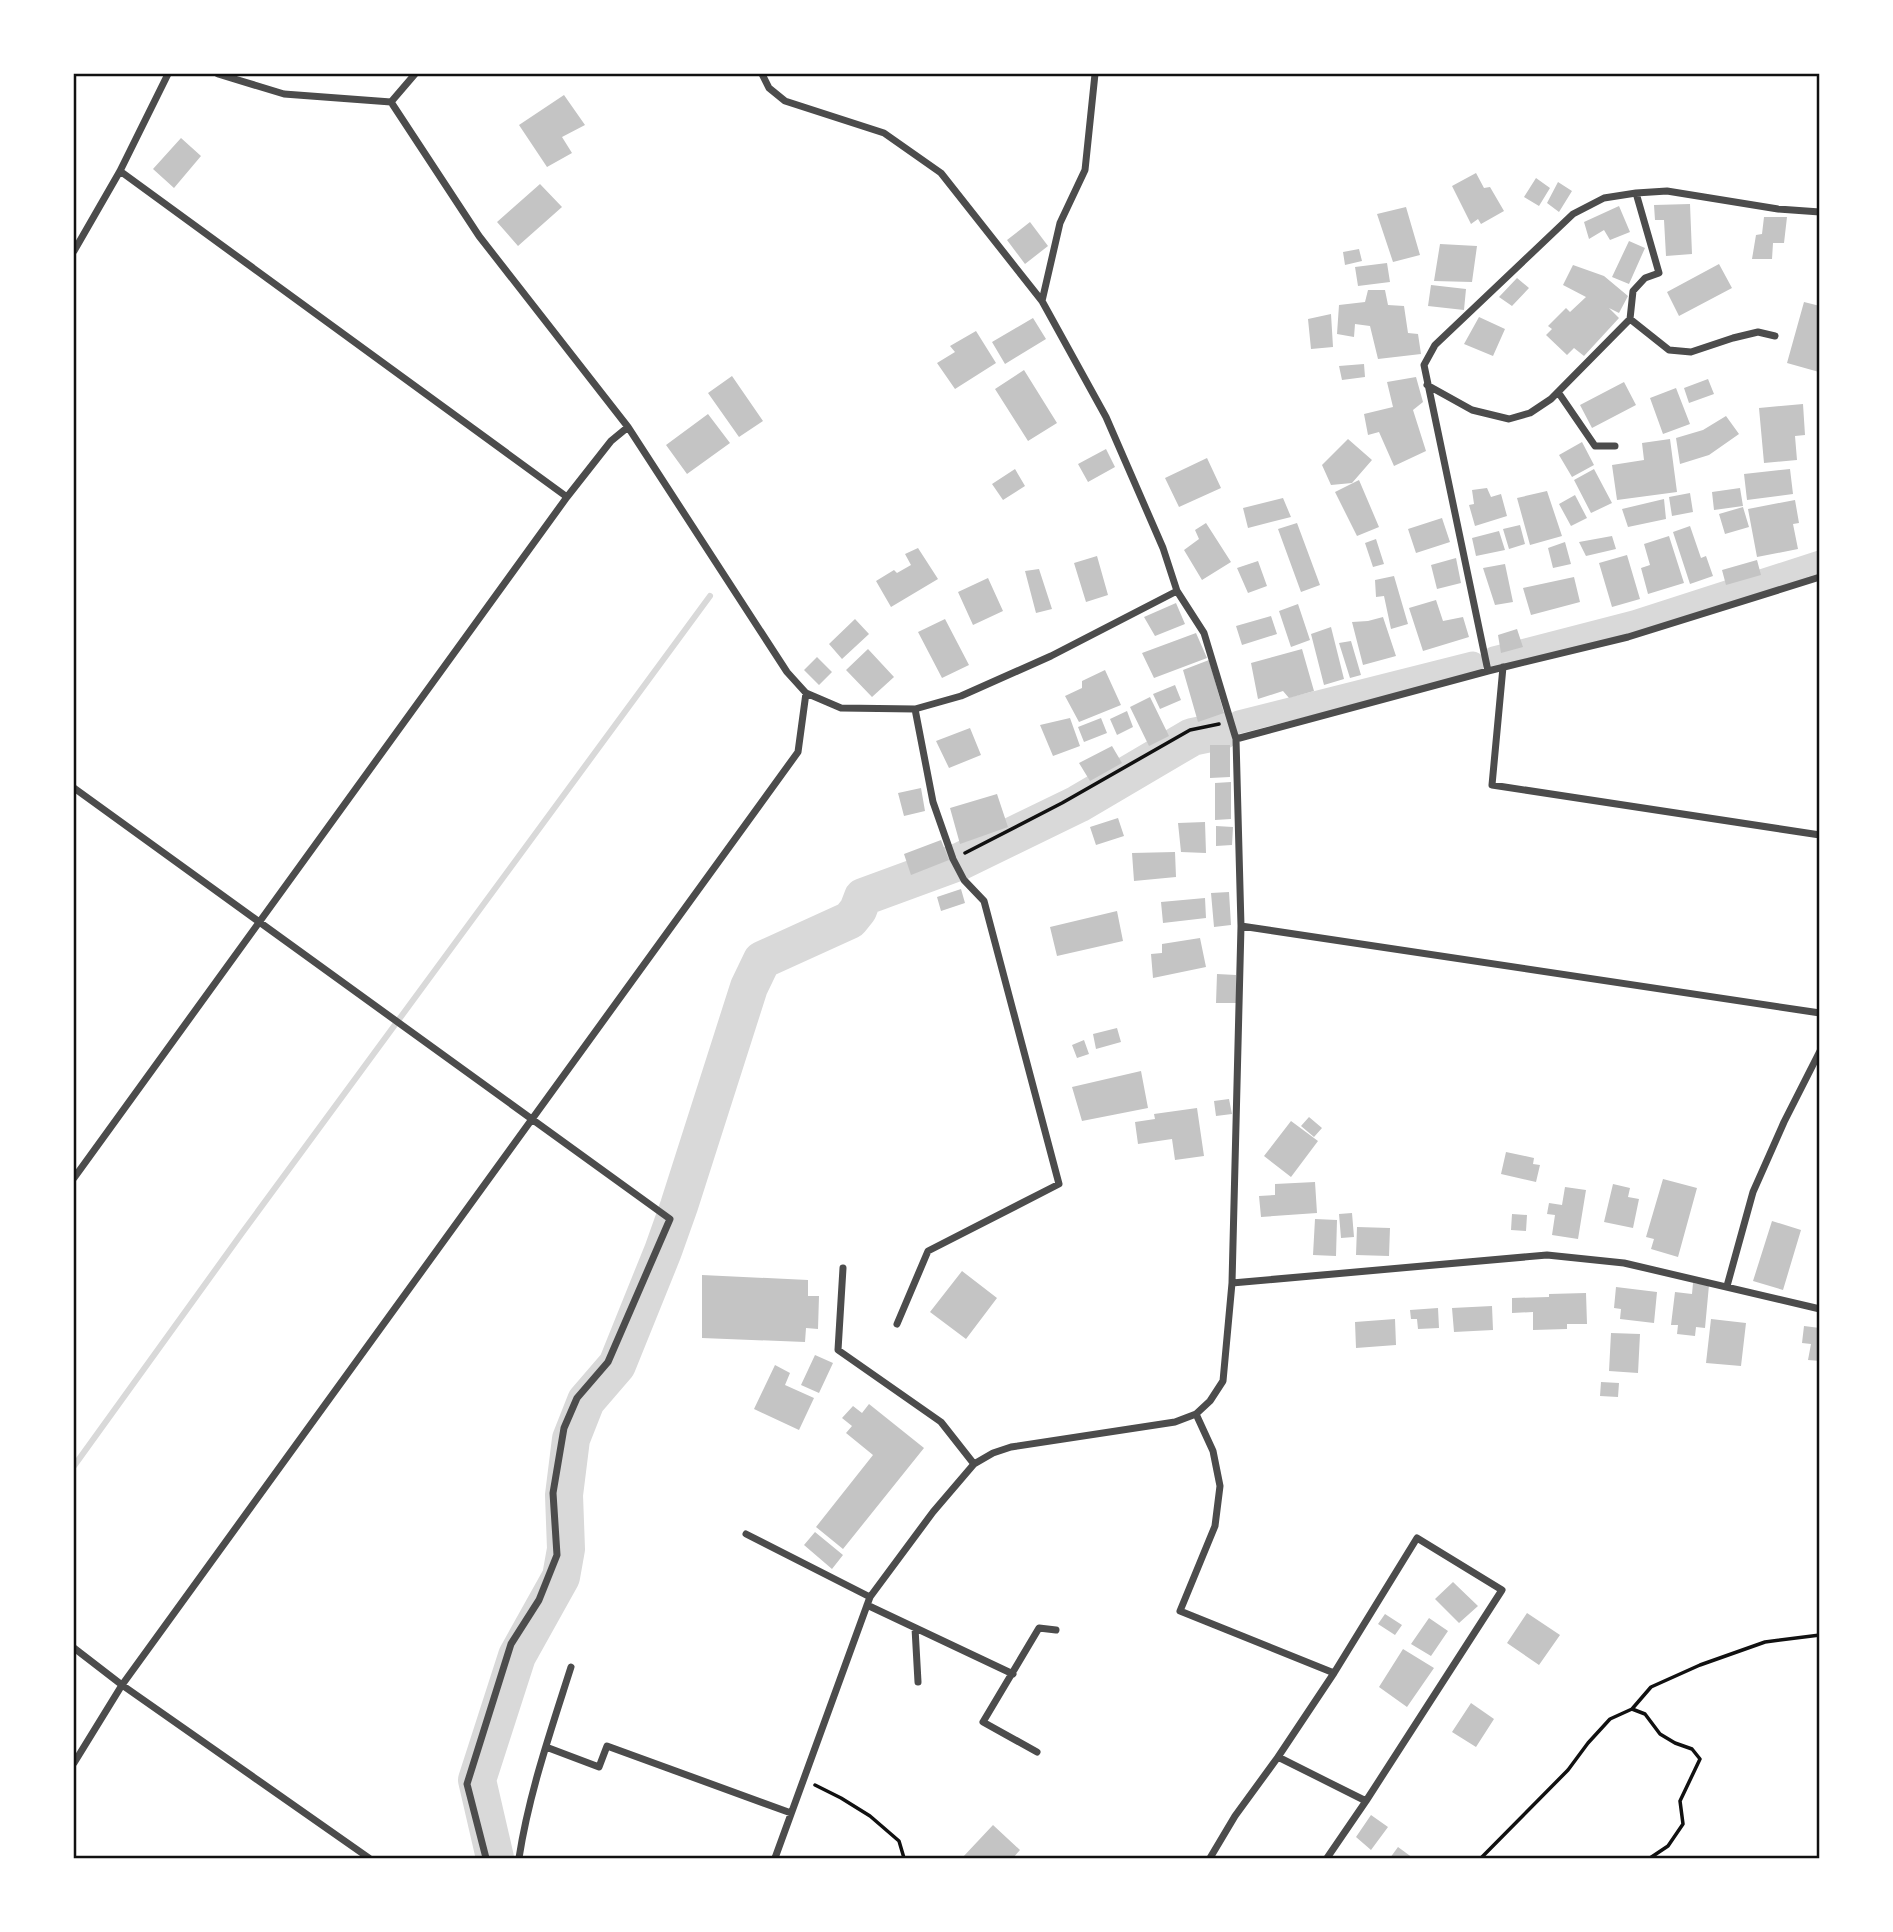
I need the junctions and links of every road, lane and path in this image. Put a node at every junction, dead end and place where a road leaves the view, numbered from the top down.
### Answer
1 (168, 74) edge
2 (218, 74) edge
3 (415, 74) edge
4 (762, 74) edge
5 (1095, 74) edge
6 (391, 102) junction
7 (120, 171) junction
8 (1636, 193) junction
9 (1819, 212) edge
10 (74, 251) edge
11 (1042, 301) junction
12 (1630, 319) junction
13 (1774, 336) dead end
14 (1427, 384) junction
15 (1558, 393) junction
16 (628, 427) junction
17 (1615, 446) dead end
18 (567, 497) junction
19 (1819, 577) edge
20 (1177, 591) junction
21 (1503, 667) junction
22 (1488, 671) junction
23 (806, 693) junction
24 (915, 709) junction
25 (1231, 722) junction
26 (1236, 739) junction
27 (74, 788) edge
28 (1819, 835) edge
29 (953, 859) junction
30 (259, 923) junction
31 (1241, 926) junction
32 (1819, 1013) edge
33 (1819, 1051) edge
34 (531, 1118) junction
35 (74, 1178) edge
36 (843, 1268) dead end
37 (1231, 1283) junction
38 (1727, 1286) junction
39 (1819, 1309) edge
40 (897, 1324) dead end
41 (1196, 1414) junction
42 (974, 1464) junction
43 (746, 1534) dead end
44 (869, 1601) junction
45 (915, 1628) junction
46 (1056, 1630) dead end
47 (1819, 1635) edge
48 (74, 1647) edge
49 (571, 1667) dead end
50 (1334, 1672) junction
51 (1013, 1674) junction
52 (918, 1682) dead end
53 (122, 1685) junction
54 (1632, 1709) junction
55 (546, 1747) junction
56 (1037, 1752) dead end
57 (1278, 1757) junction
58 (74, 1763) edge
59 (803, 1779) junction
60 (1366, 1801) junction
61 (791, 1813) junction
62 (369, 1858) edge
63 (486, 1858) edge
64 (519, 1858) edge
65 (775, 1858) edge
66 (904, 1858) edge
67 (1210, 1858) edge
68 (1327, 1858) edge
69 (1481, 1858) edge
70 (1650, 1858) edge

1 - 7 street
2 - 6 street
3 - 6 street
4 - 11 street
5 - 11 street
6 - 16 street
7 - 10 street
7 - 18 street
8 - 9 street
8 - 12 street
8 - 14 street
11 - 20 street
12 - 13 street
12 - 15 street
14 - 15 street
14 - 22 street
15 - 17 street
16 - 18 street
16 - 23 street
18 - 30 street
19 - 21 street
20 - 24 street
20 - 25 street
21 - 22 street
21 - 28 street
22 - 26 street
23 - 24 street
23 - 34 street
24 - 29 street
25 - 26 street
25 - 29 path
26 - 31 street
27 - 30 street
29 - 40 street
30 - 34 street
30 - 35 street
31 - 32 street
31 - 37 street
33 - 38 street
34 - 53 street
34 - 63 street
36 - 42 street
37 - 38 street
37 - 41 street
38 - 39 street
41 - 42 street
41 - 50 street
42 - 44 street
43 - 44 street
44 - 45 street
44 - 59 street
45 - 51 street
45 - 52 street
46 - 51 street
47 - 54 path
48 - 53 street
49 - 55 street
50 - 57 street
50 - 60 street
51 - 56 street
53 - 58 street
53 - 62 street
54 - 69 path
54 - 70 path
55 - 61 street
55 - 64 street
57 - 60 street
57 - 67 street
59 - 61 street
59 - 66 path
60 - 68 street
61 - 65 street

